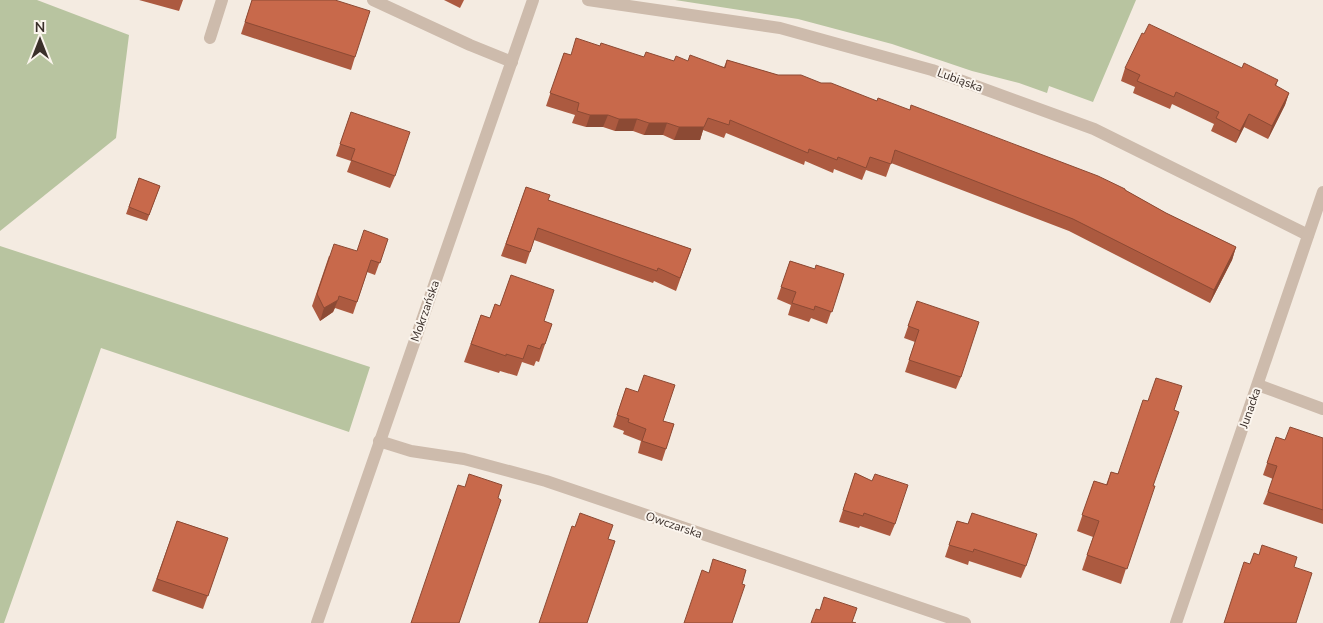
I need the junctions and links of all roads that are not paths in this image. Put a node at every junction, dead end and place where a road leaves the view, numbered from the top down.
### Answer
1 (222, 0) edge
2 (373, 0) edge
3 (534, 0) edge
4 (588, 0) edge
5 (210, 38) dead end
6 (512, 62) junction
7 (1323, 192) edge
8 (1308, 234) junction
9 (1258, 385) junction
10 (1323, 409) edge
11 (379, 441) junction
12 (316, 623) edge
13 (965, 623) edge
14 (1176, 623) edge

1 - 5 street
2 - 6 street
3 - 6 street, Mokrzańska
4 - 8 street, Lubiąska
6 - 11 street, Mokrzańska
7 - 8 street, Junacka
8 - 9 street, Junacka
9 - 10 street
9 - 14 street, Junacka
11 - 12 street, Mokrzańska
11 - 13 street, Owczarska

